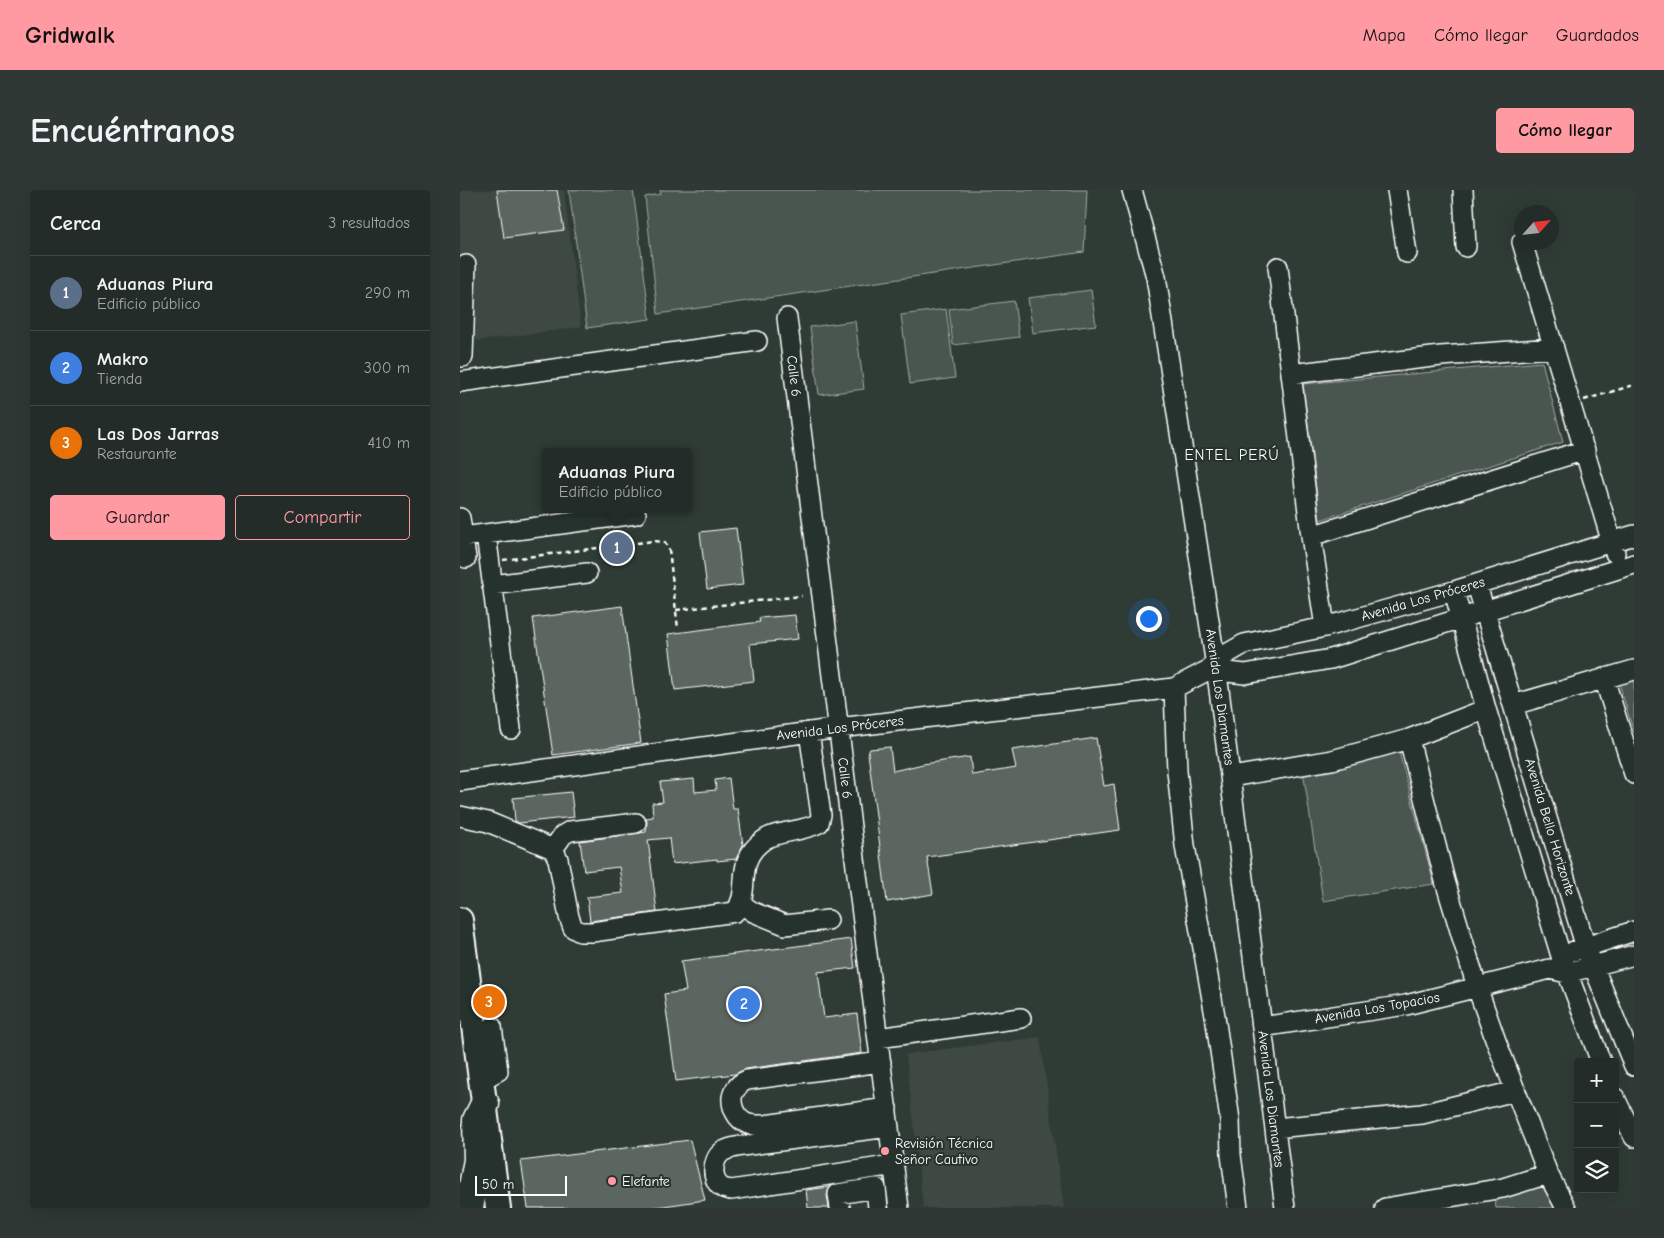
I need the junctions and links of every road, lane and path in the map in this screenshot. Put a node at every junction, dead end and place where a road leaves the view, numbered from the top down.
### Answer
1 (1134, 190) edge
2 (1397, 190) edge
3 (1463, 190) edge
4 (1466, 246) dead end
5 (1524, 250) edge
6 (1407, 253) dead end
7 (466, 265) dead end
8 (1278, 267) dead end
9 (787, 318) dead end
10 (757, 341) dead end
11 (1554, 348) junction
12 (463, 357) dead end
13 (1291, 374) junction
14 (460, 382) edge
15 (1634, 385) edge
16 (1571, 404) junction
17 (1585, 450) junction
18 (636, 514) dead end
19 (460, 518) edge
20 (486, 534) junction
21 (1634, 535) edge
22 (1311, 536) junction
23 (463, 538) junction
24 (1611, 542) junction
25 (466, 558) dead end
26 (490, 562) junction
27 (1627, 566) edge
28 (587, 573) dead end
29 (492, 585) junction
30 (1477, 585) junction
31 (1454, 591) junction
32 (802, 596) dead end
33 (676, 610) junction
34 (1484, 610) junction
35 (1461, 617) junction
36 (1325, 626) junction
37 (678, 629) dead end
38 (1216, 666) junction
39 (1634, 670) edge
40 (1604, 678) junction
41 (1174, 688) junction
42 (1513, 705) junction
43 (1486, 709) junction
44 (839, 728) junction
45 (511, 729) dead end
46 (809, 732) junction
47 (1409, 739) junction
48 (1634, 774) edge
49 (1231, 777) junction
50 (460, 782) edge
51 (460, 816) edge
52 (636, 823) dead end
53 (553, 849) junction
54 (740, 903) junction
55 (460, 920) edge
56 (828, 920) dead end
57 (1634, 931) edge
58 (1586, 948) junction
59 (1634, 955) edge
60 (1560, 966) junction
61 (1593, 966) junction
62 (1477, 987) junction
63 (1021, 1018) dead end
64 (492, 1027) dead end
65 (1262, 1027) junction
66 (878, 1038) junction
67 (1599, 1058) edge
68 (881, 1062) junction
69 (1634, 1066) edge
70 (1515, 1090) junction
71 (483, 1092) junction
72 (1617, 1103) edge
73 (886, 1108) junction
74 (889, 1127) junction
75 (1275, 1128) junction
76 (1634, 1137) edge
77 (894, 1165) junction
78 (460, 1168) edge
79 (1548, 1174) junction
80 (1397, 1207) edge
81 (465, 1208) edge
82 (469, 1208) edge
83 (498, 1208) edge
84 (840, 1208) edge
85 (878, 1208) edge
86 (899, 1208) edge
87 (1238, 1208) edge
88 (1285, 1208) edge
89 (1566, 1208) edge

1 - 38 street, Avenida Los Diamantes
2 - 6 street
3 - 4 street
5 - 11 street
7 - 12 street
8 - 13 street
9 - 44 street, Calle 6
10 - 14 street
11 - 13 street
11 - 16 street
13 - 22 street
15 - 16 path
16 - 17 street
17 - 22 street
17 - 24 street
18 - 20 street
19 - 23 street
20 - 23 street
20 - 26 street
21 - 24 street, Avenida Los Próceres
22 - 36 street
23 - 25 street
24 - 27 street
24 - 30 street, Avenida Los Próceres
26 - 29 street
26 - 33 path
27 - 34 street, Avenida Los Próceres
28 - 29 street
29 - 45 street
30 - 31 street, Avenida Los Próceres
30 - 34 street, Avenida Bello Horizonte
31 - 35 street, Avenida Bello Horizonte
31 - 36 street, Avenida Los Próceres
32 - 33 path
33 - 37 path
34 - 35 street, Avenida Los Próceres
34 - 42 street, Avenida Bello Horizonte
35 - 38 street, Avenida Los Próceres
35 - 43 street, Avenida Bello Horizonte
36 - 38 street, Avenida Los Próceres
38 - 41 street, Avenida Los Próceres
38 - 49 street, Avenida Los Diamantes
39 - 40 street
40 - 42 street
40 - 48 street
41 - 44 street, Avenida Los Próceres
41 - 87 street
42 - 58 street, Avenida Bello Horizonte
43 - 47 street
43 - 60 street, Avenida Bello Horizonte
44 - 46 street, Avenida Los Próceres
44 - 66 street, Calle 6
46 - 50 street, Avenida Los Próceres
46 - 54 street
47 - 49 street
47 - 62 street
49 - 65 street, Avenida Los Diamantes
51 - 53 street
52 - 53 street
53 - 54 street
54 - 56 street
55 - 71 main road
57 - 58 street, Avenida Los Topacios
58 - 60 street, Avenida Los Topacios
58 - 61 street, Avenida Bello Horizonte
59 - 61 street, Avenida Los Topacios
60 - 61 street, Avenida Los Topacios
60 - 62 street, Avenida Los Topacios
60 - 67 street, Avenida Bello Horizonte
61 - 69 street, Avenida Bello Horizonte
62 - 65 street, Avenida Los Topacios
62 - 70 street
63 - 66 street
64 - 71 street
65 - 75 street, Avenida Los Diamantes
66 - 68 street, Calle 6
68 - 73 street, Calle 6
68 - 73 street
70 - 75 street
70 - 79 street
71 - 82 highway
71 - 83 main road
72 - 76 street
73 - 74 street, Calle 6
74 - 77 street, Calle 6
74 - 77 street
75 - 88 street, Avenida Los Diamantes
77 - 86 street, Calle 6
78 - 81 highway
79 - 80 street
79 - 89 street
84 - 85 street

